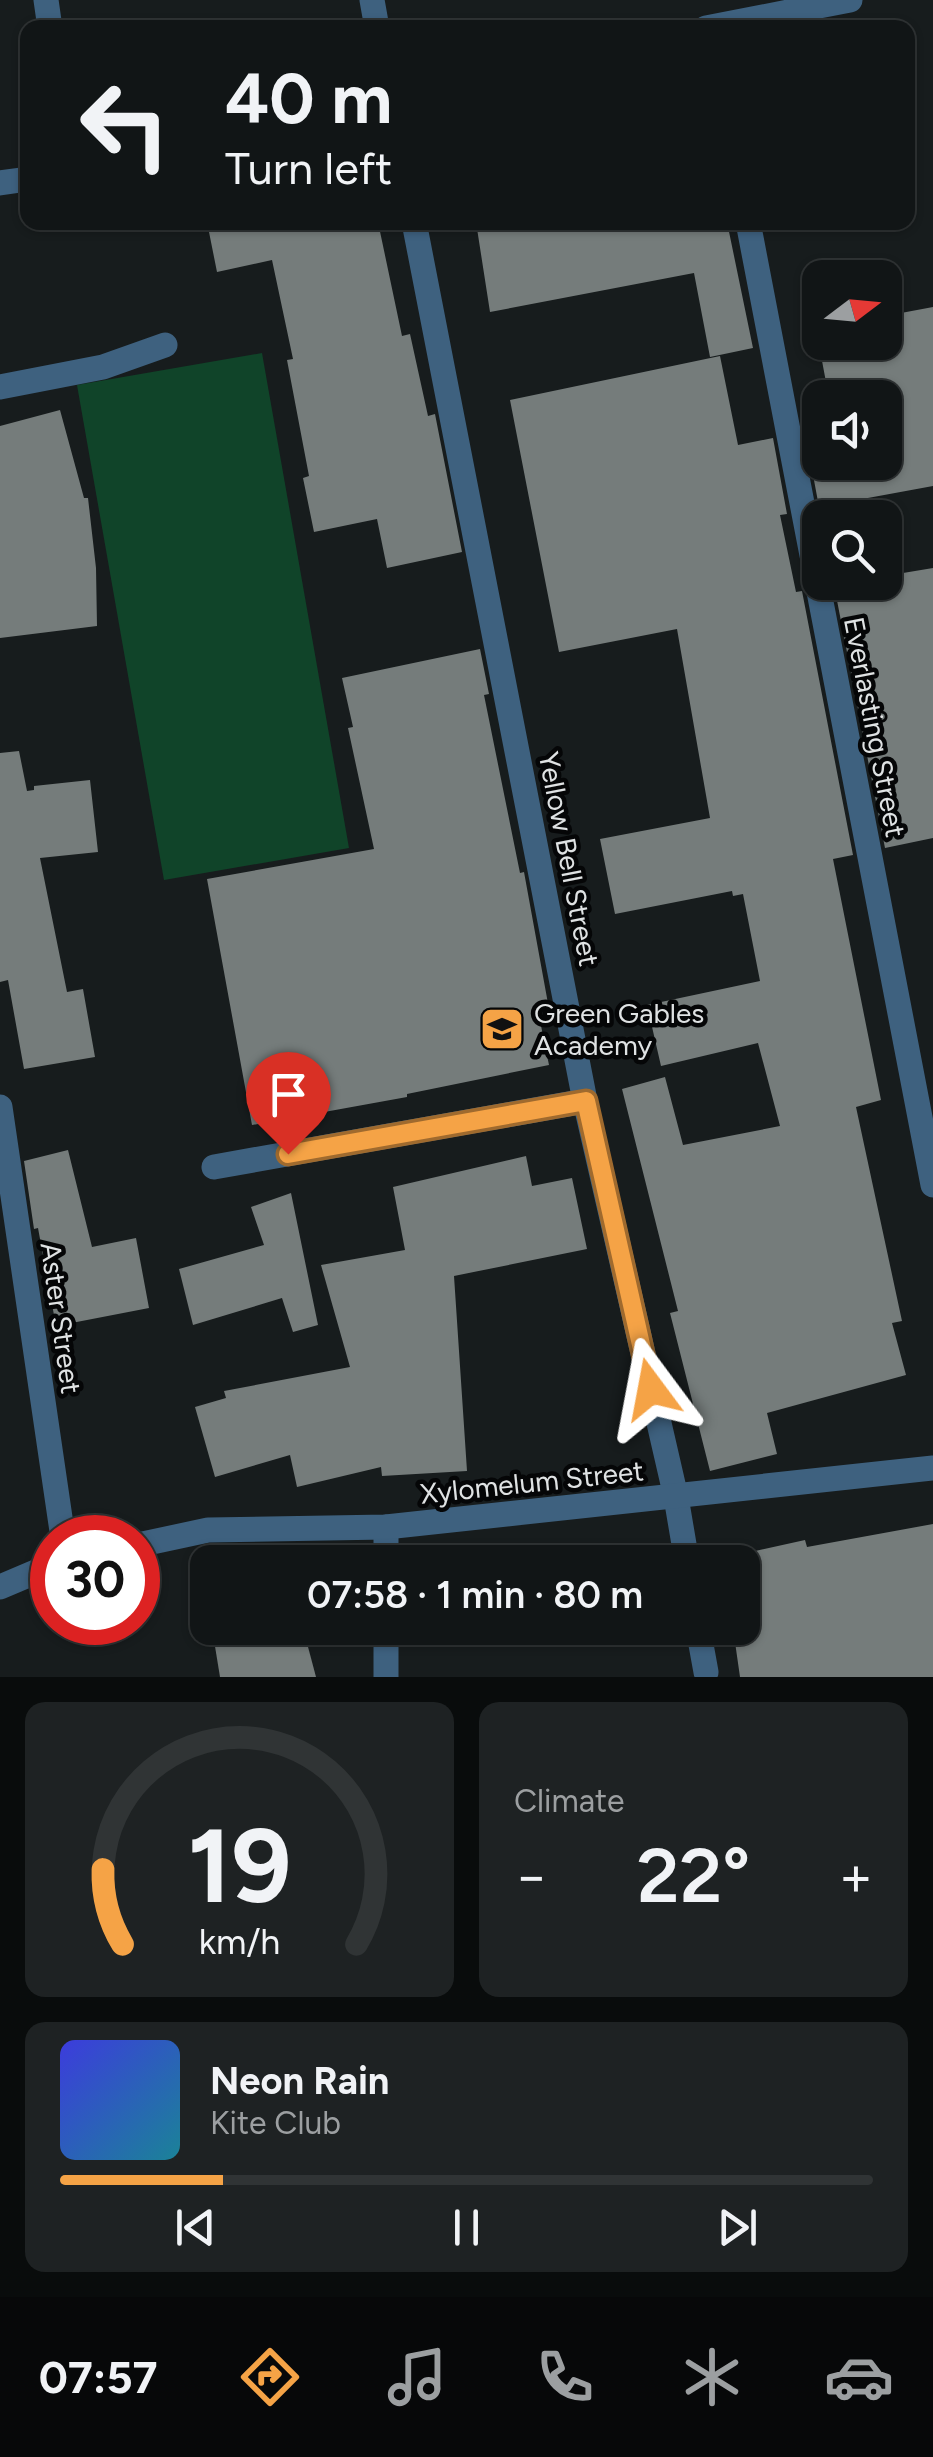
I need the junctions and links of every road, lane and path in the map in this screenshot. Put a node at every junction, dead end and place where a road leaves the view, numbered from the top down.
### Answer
1 (850, 0) edge
2 (746, 20) edge
3 (416, 230) edge
4 (750, 230) edge
5 (165, 345) dead end
6 (0, 387) edge
7 (586, 1101) junction
8 (0, 1107) edge
9 (214, 1167) dead end
10 (933, 1185) edge
11 (933, 1468) edge
12 (676, 1497) junction
13 (60, 1515) edge
14 (386, 1527) junction
15 (160, 1540) edge
16 (386, 1545) edge
17 (684, 1545) edge
18 (30, 1574) edge
19 (0, 1587) edge
20 (386, 1645) edge
21 (701, 1645) edge
22 (706, 1672) dead end
23 (386, 1677) edge

1 - 2 street
3 - 7 street, Yellow Bell Street
4 - 10 street, Everlasting Street
5 - 6 street
7 - 9 street
7 - 12 street, Yellow Bell Street
8 - 13 street, Aster Street
11 - 12 street, Xylomelum Street
12 - 14 street, Xylomelum Street
12 - 17 street, Yellow Bell Street
14 - 15 street, Xylomelum Street
14 - 16 street
18 - 19 street
20 - 23 street
21 - 22 street

